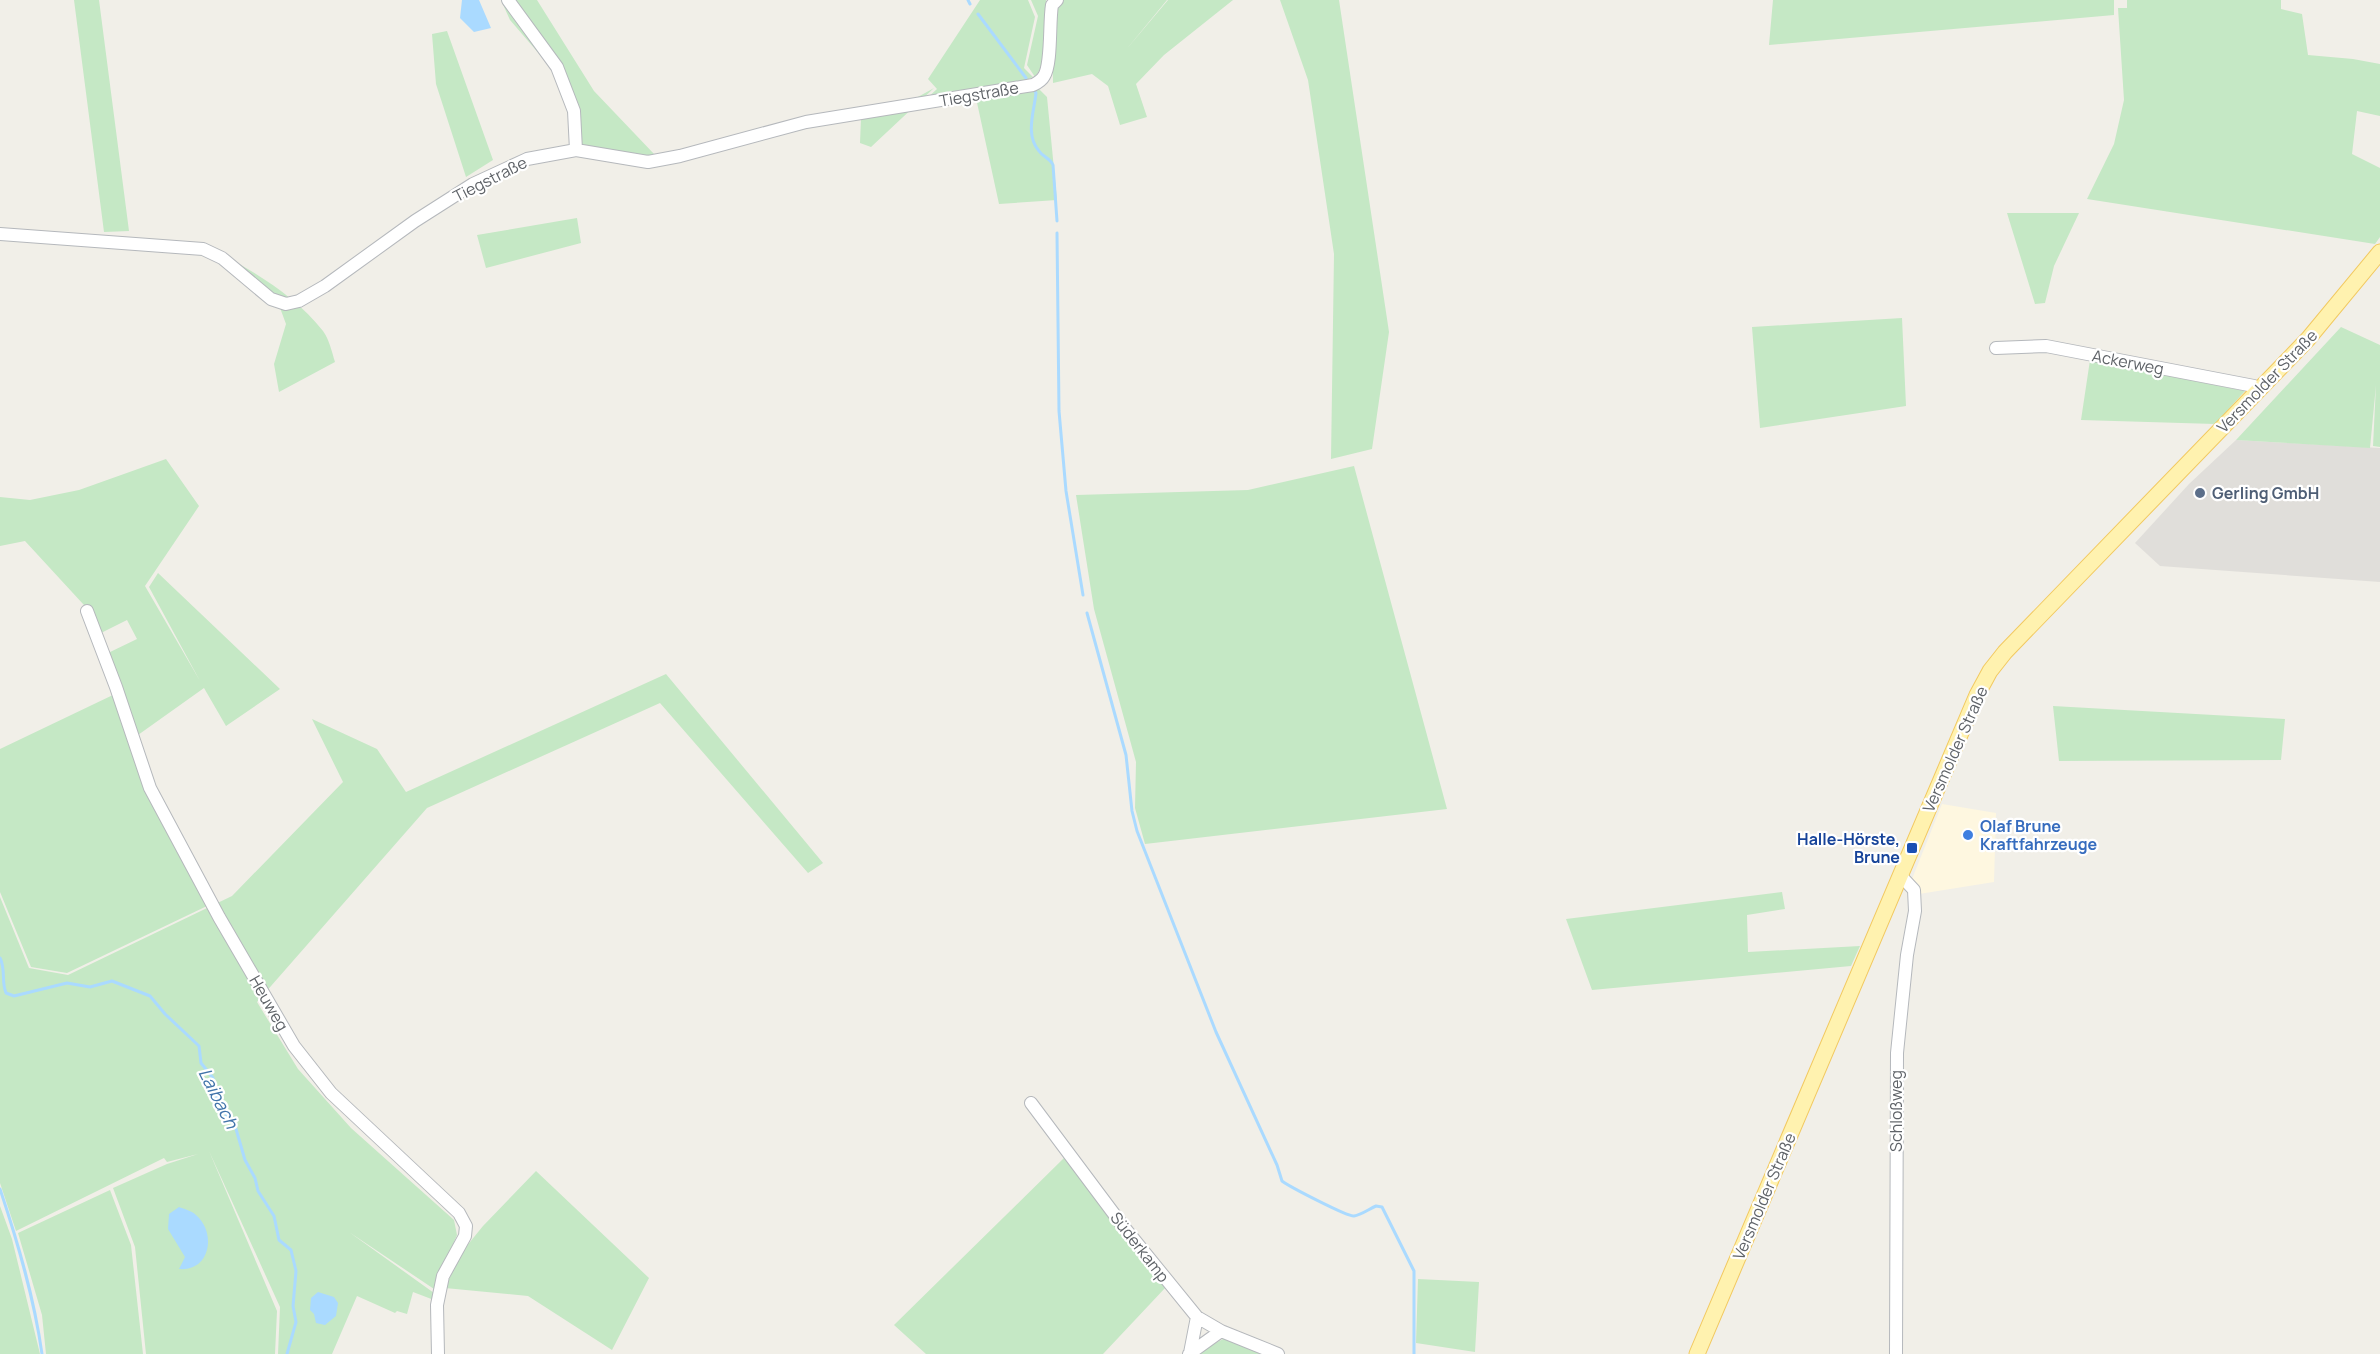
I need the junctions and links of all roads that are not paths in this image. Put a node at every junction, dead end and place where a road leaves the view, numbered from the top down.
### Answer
1 (508, 0) edge
2 (1057, 0) edge
3 (576, 150) junction
4 (0, 234) edge
5 (2380, 252) edge
6 (1996, 348) dead end
7 (2259, 390) junction
8 (87, 611) dead end
9 (1900, 875) junction
10 (1031, 1103) dead end
11 (1197, 1317) junction
12 (1221, 1331) junction
13 (438, 1354) edge
14 (1189, 1354) edge
15 (1278, 1354) edge
16 (1697, 1354) edge
17 (1896, 1354) edge

1 - 3 street
2 - 3 street, Tiegstraße
3 - 4 street, Tiegstraße
5 - 7 main road, Versmolder Straße
6 - 7 street, Ackerweg
7 - 9 main road, Versmolder Straße
8 - 13 street, Heuweg
9 - 16 main road, Versmolder Straße
9 - 17 street, Schloßweg
10 - 11 street, Süderkamp
11 - 12 street, Süderkamp
11 - 14 street
12 - 14 street
12 - 15 street, Süderkamp

